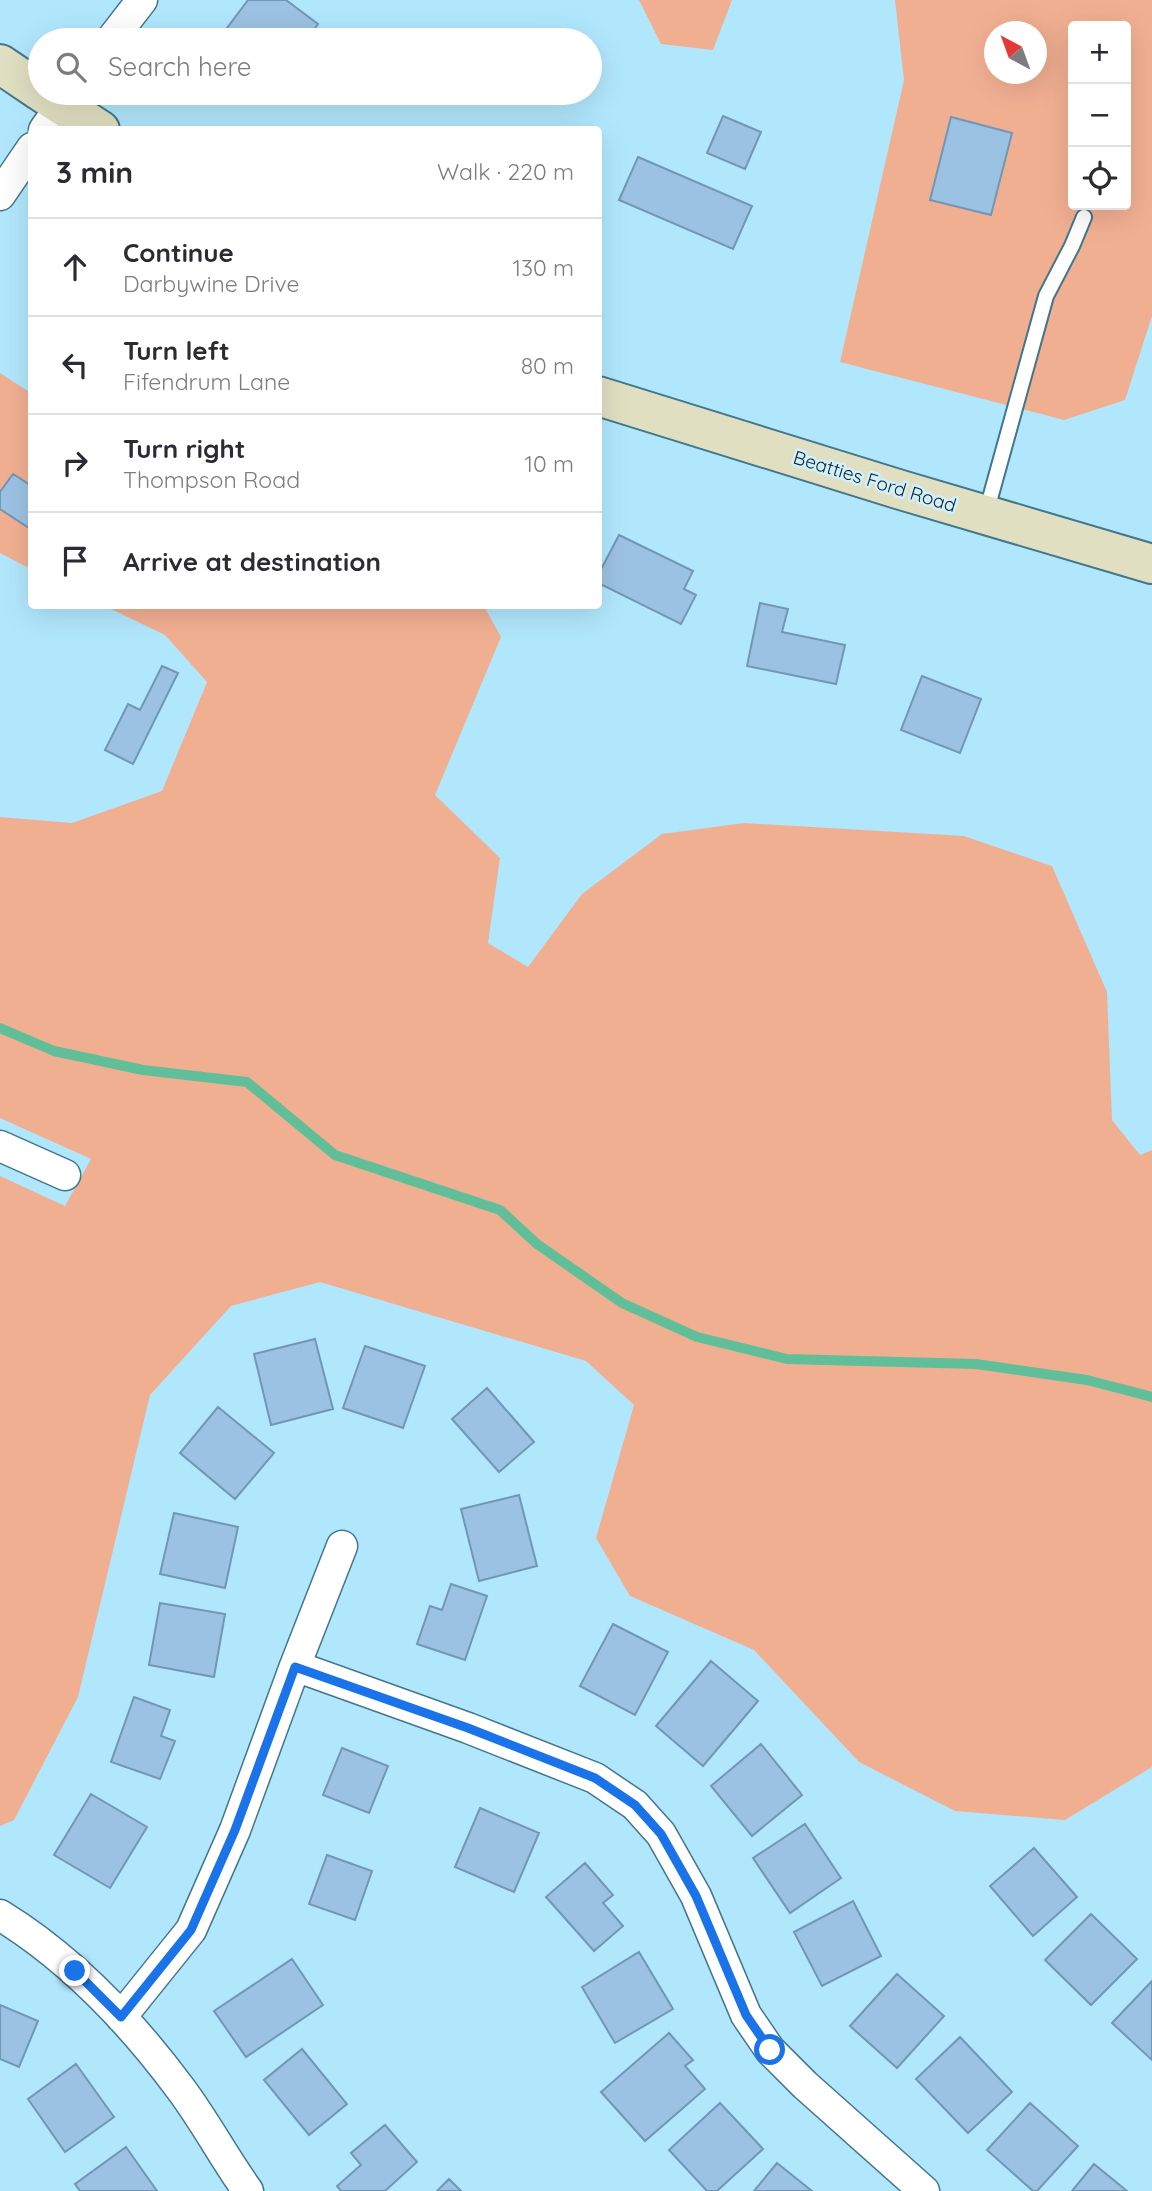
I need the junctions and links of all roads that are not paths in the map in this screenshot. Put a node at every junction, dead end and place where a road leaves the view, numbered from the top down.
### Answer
1 (142, 0) edge
2 (120, 28) edge
3 (0, 64) edge
4 (28, 84) edge
5 (57, 105) edge
6 (93, 126) edge
7 (28, 154) edge
8 (0, 195) edge
9 (1084, 217) dead end
10 (602, 397) edge
11 (986, 515) junction
12 (1152, 564) edge
13 (0, 1146) edge
14 (65, 1175) dead end
15 (342, 1546) dead end
16 (295, 1667) junction
17 (0, 1915) edge
18 (121, 2017) junction
19 (248, 2191) edge
20 (924, 2191) edge

1 - 2 street
3 - 4 main road
5 - 6 main road
7 - 8 street
9 - 11 lane
10 - 11 main road, Beatties Ford Road
11 - 12 main road, Beatties Ford Road
13 - 14 street
15 - 16 street
16 - 18 street
16 - 20 street
17 - 18 street
18 - 19 street

